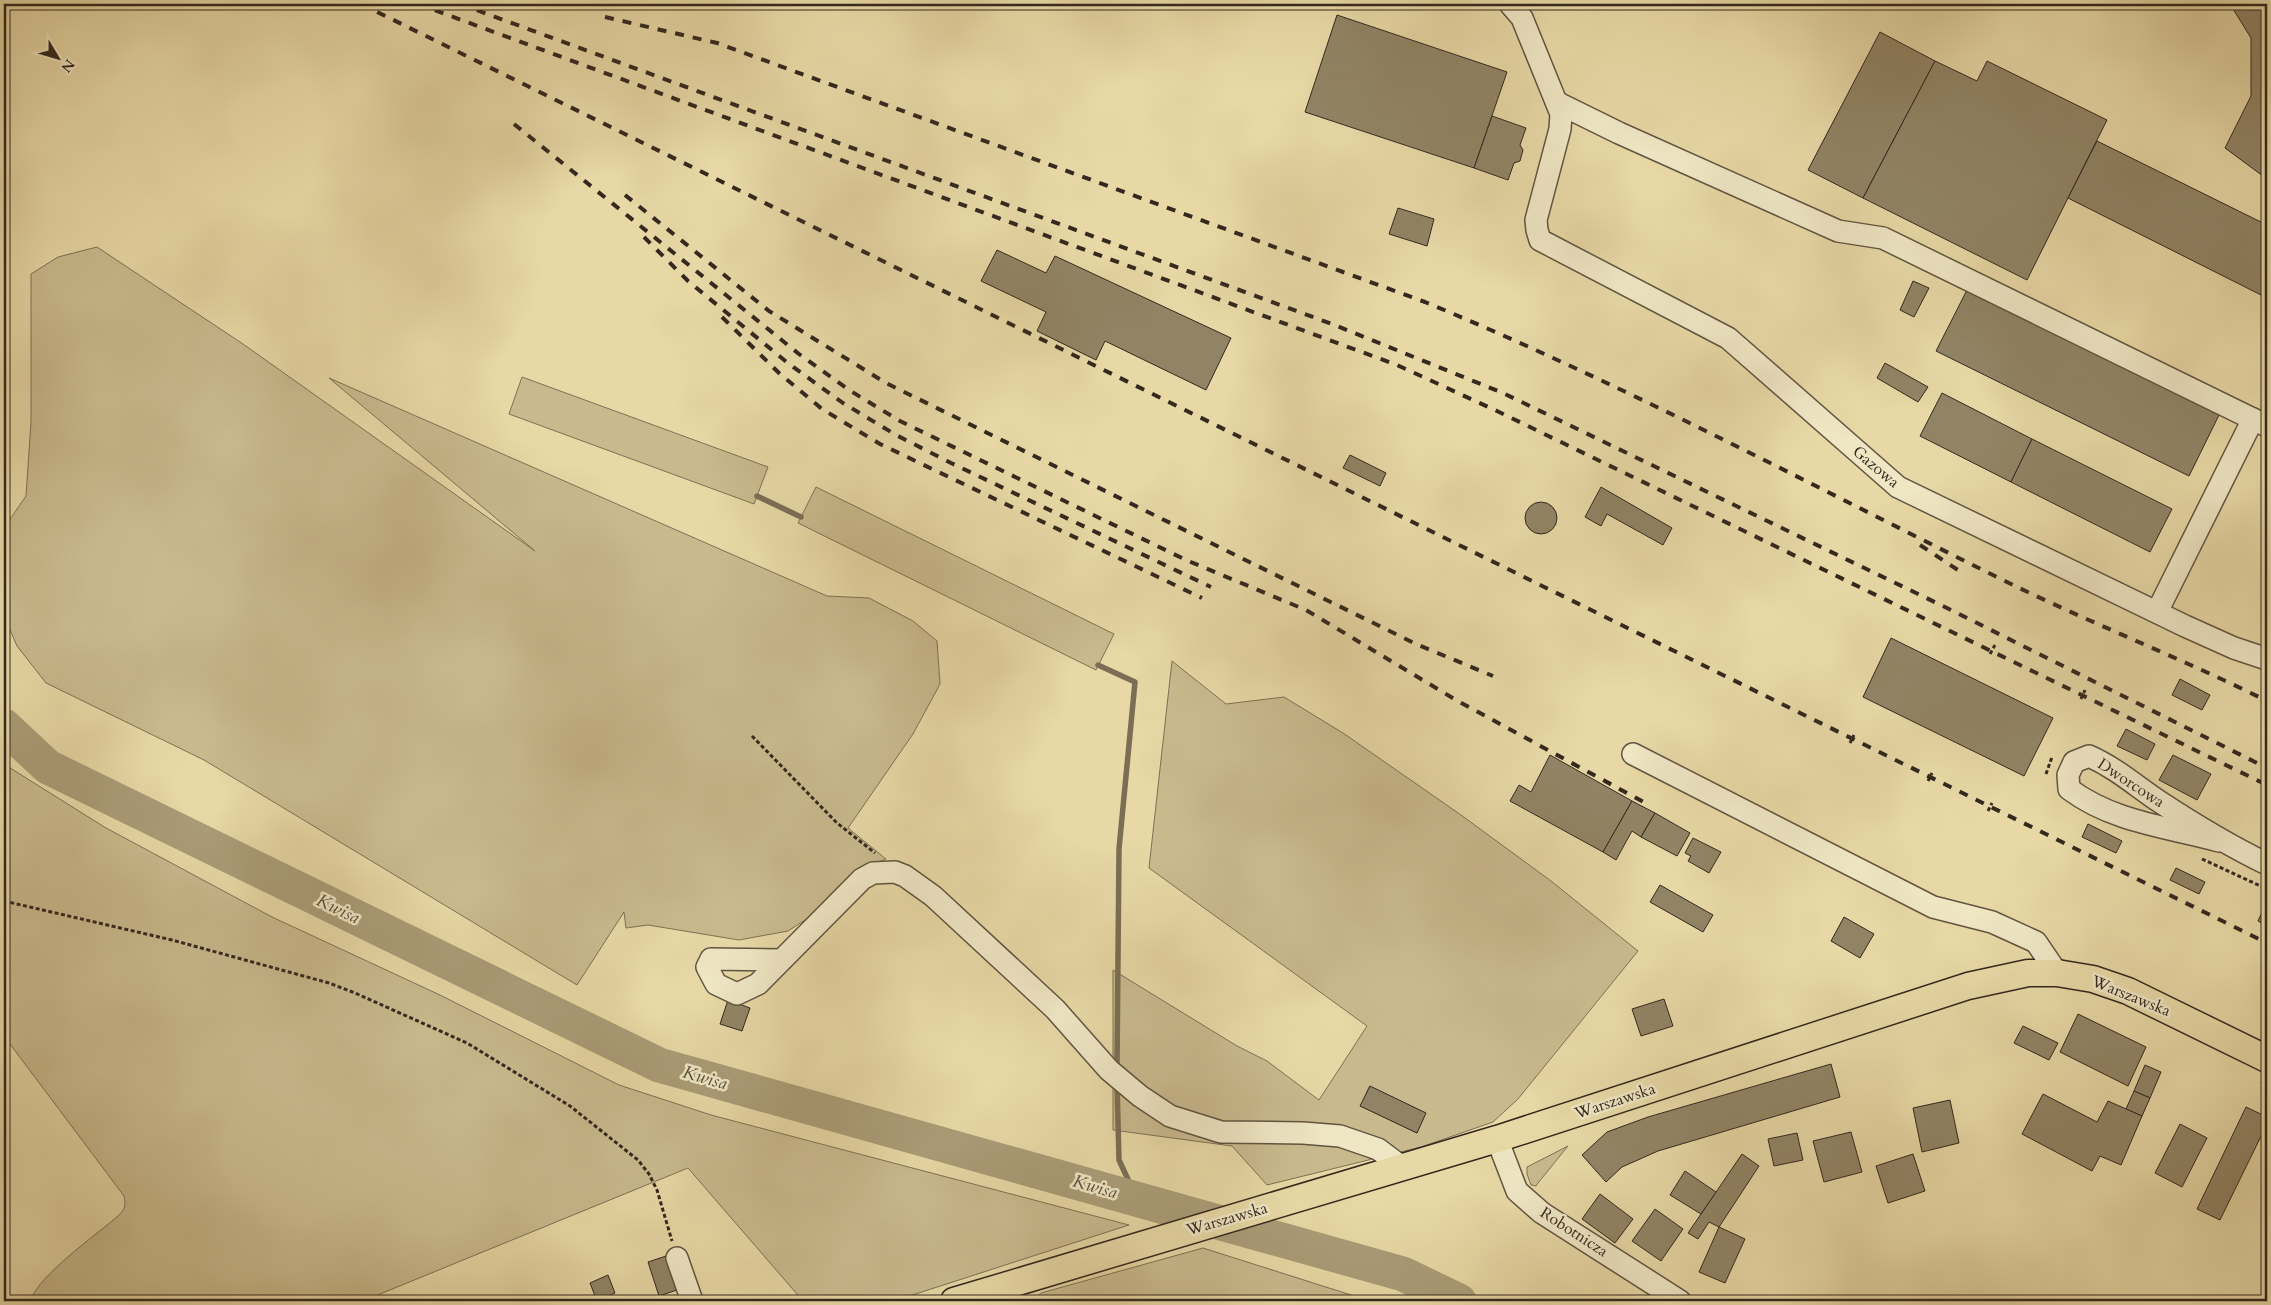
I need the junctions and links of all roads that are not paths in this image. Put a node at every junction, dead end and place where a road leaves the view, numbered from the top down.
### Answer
1 (1510, 4) edge
2 (1558, 103) junction
3 (2260, 422) edge
4 (2157, 612) junction
5 (2267, 659) edge
6 (1633, 754) dead end
7 (2219, 841) junction
8 (2267, 864) edge
9 (782, 960) dead end
10 (2057, 973) junction
11 (2267, 1060) edge
12 (1497, 1139) junction
13 (1396, 1169) junction
14 (676, 1258) road end
15 (998, 1295) edge
16 (692, 1301) edge
17 (954, 1301) edge
18 (1680, 1301) edge

1 - 2 street
2 - 3 street
2 - 4 street, Gazowa
3 - 4 street
4 - 5 street, Gazowa
6 - 10 street
7 - 7 street, Dworcowa
7 - 8 street, Dworcowa
9 - 13 street
10 - 11 main road, Warszawska
10 - 12 main road, Warszawska
12 - 13 main road, Warszawska
12 - 18 street, Robotnicza
13 - 15 main road, Warszawska
14 - 16 street
15 - 17 main road, Warszawska

